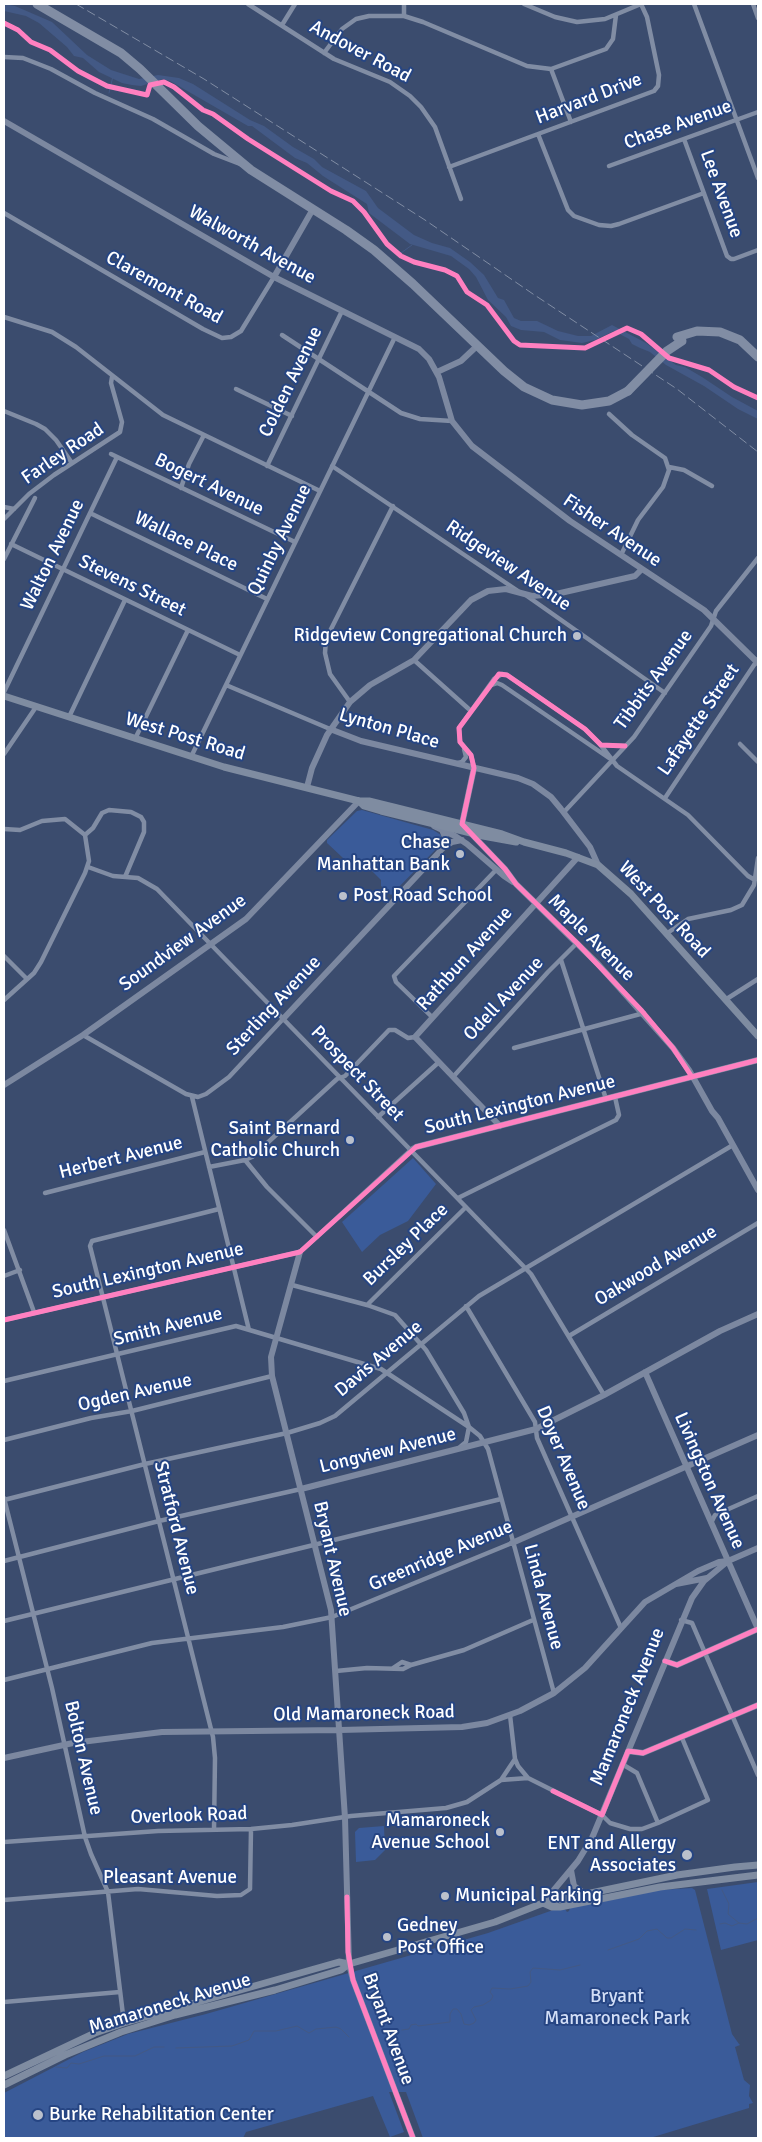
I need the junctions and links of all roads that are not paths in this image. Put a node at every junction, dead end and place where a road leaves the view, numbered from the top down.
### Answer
1 (37, 4) edge
2 (49, 4) edge
3 (248, 4) edge
4 (295, 4) edge
5 (404, 4) edge
6 (524, 4) edge
7 (641, 4) edge
8 (694, 4) edge
9 (753, 4) edge
10 (616, 15) junction
11 (404, 16) junction
12 (758, 18) edge
13 (282, 25) junction
14 (324, 53) junction
15 (4, 57) edge
16 (550, 69) junction
17 (150, 76) junction
18 (758, 112) edge
19 (736, 120) junction
20 (4, 121) edge
21 (571, 122) junction
22 (538, 134) junction
23 (684, 139) junction
24 (244, 165) junction
25 (609, 166) dead end
26 (449, 167) junction
27 (758, 178) edge
28 (704, 192) junction
29 (461, 199) dead end
30 (314, 207) junction
31 (4, 213) edge
32 (758, 250) edge
33 (274, 277) junction
34 (342, 311) junction
35 (4, 317) edge
36 (282, 335) dead end
37 (394, 337) junction
38 (679, 339) junction
39 (477, 346) junction
40 (758, 357) edge
41 (319, 359) junction
42 (758, 366) edge
43 (437, 372) junction
44 (112, 377) junction
45 (236, 389) dead end
46 (626, 389) junction
47 (368, 391) junction
48 (4, 412) edge
49 (609, 414) dead end
50 (292, 416) junction
51 (452, 421) junction
52 (204, 435) junction
53 (112, 454) dead end
54 (118, 457) junction
55 (72, 463) junction
56 (267, 466) junction
57 (332, 466) junction
58 (668, 467) junction
59 (712, 486) dead end
60 (181, 488) junction
61 (320, 491) junction
62 (35, 498) dead end
63 (393, 506) junction
64 (4, 507) edge
65 (14, 509) junction
66 (90, 512) junction
67 (4, 519) edge
68 (295, 542) junction
69 (11, 544) junction
70 (621, 555) junction
71 (758, 558) edge
72 (4, 559) edge
73 (642, 569) junction
74 (63, 570) junction
75 (521, 592) junction
76 (268, 599) junction
77 (125, 600) junction
78 (714, 618) junction
79 (188, 630) junction
80 (240, 655) junction
81 (414, 660) junction
82 (758, 661) edge
83 (226, 685) junction
84 (491, 685) junction
85 (4, 692) edge
86 (665, 693) junction
87 (4, 696) edge
88 (350, 702) junction
89 (36, 707) junction
90 (471, 711) junction
91 (69, 717) junction
92 (330, 729) junction
93 (135, 739) junction
94 (599, 743) junction
95 (740, 744) dead end
96 (463, 745) junction
97 (625, 746) junction
98 (4, 754) edge
99 (191, 757) junction
100 (612, 760) junction
101 (758, 762) edge
102 (452, 763) junction
103 (474, 768) junction
104 (306, 787) junction
105 (665, 798) junction
106 (359, 801) junction
107 (564, 812) junction
108 (416, 819) junction
109 (462, 824) junction
110 (4, 829) edge
111 (442, 830) junction
112 (471, 833) junction
113 (85, 835) junction
114 (462, 840) junction
115 (524, 842) junction
116 (443, 848) junction
117 (578, 857) junction
118 (758, 858) edge
119 (598, 865) junction
120 (88, 867) junction
121 (496, 870) junction
122 (124, 877) junction
123 (755, 880) junction
124 (516, 884) junction
125 (536, 903) junction
126 (666, 934) junction
127 (577, 943) junction
128 (210, 945) junction
129 (4, 956) edge
130 (561, 960) junction
131 (27, 979) junction
132 (758, 979) edge
133 (4, 1000) edge
134 (725, 1000) junction
135 (644, 1013) junction
136 (432, 1018) junction
137 (283, 1019) junction
138 (584, 1030) junction
139 (83, 1035) junction
140 (758, 1036) edge
141 (415, 1037) junction
142 (514, 1048) dead end
143 (758, 1060) edge
144 (439, 1062) junction
145 (454, 1077) junction
146 (692, 1077) junction
147 (340, 1078) junction
148 (4, 1085) edge
149 (192, 1097) junction
150 (615, 1097) junction
151 (606, 1099) junction
152 (378, 1117) junction
153 (500, 1126) junction
154 (733, 1145) junction
155 (411, 1150) junction
156 (205, 1152) junction
157 (245, 1160) junction
158 (209, 1167) junction
159 (758, 1190) edge
160 (45, 1193) dead end
161 (458, 1198) junction
162 (466, 1207) junction
163 (219, 1209) junction
164 (758, 1223) edge
165 (4, 1230) edge
166 (317, 1237) junction
167 (300, 1252) junction
168 (234, 1266) junction
169 (525, 1268) junction
170 (20, 1270) junction
171 (4, 1276) edge
172 (292, 1285) junction
173 (103, 1298) junction
174 (367, 1305) junction
175 (466, 1306) junction
176 (34, 1312) junction
177 (758, 1315) edge
178 (4, 1320) edge
179 (249, 1330) junction
180 (569, 1336) junction
181 (277, 1339) junction
182 (422, 1344) junction
183 (117, 1355) junction
184 (387, 1372) junction
185 (646, 1372) junction
186 (272, 1376) junction
187 (4, 1381) edge
188 (604, 1395) junction
189 (132, 1411) junction
190 (469, 1427) junction
191 (536, 1429) junction
192 (287, 1433) junction
193 (758, 1435) edge
194 (4, 1440) edge
195 (485, 1442) junction
196 (457, 1449) junction
197 (145, 1464) junction
198 (686, 1466) junction
199 (301, 1489) junction
200 (758, 1496) edge
201 (501, 1499) junction
202 (4, 1500) edge
203 (572, 1516) junction
204 (159, 1521) junction
205 (712, 1523) junction
206 (512, 1543) junction
207 (315, 1545) junction
208 (758, 1548) edge
209 (18, 1558) junction
210 (4, 1561) edge
211 (728, 1561) junction
212 (707, 1578) junction
213 (174, 1581) junction
214 (676, 1584) junction
215 (32, 1613) junction
216 (332, 1617) junction
217 (4, 1620) edge
218 (533, 1620) junction
219 (681, 1620) junction
220 (621, 1628) junction
221 (758, 1629) edge
222 (188, 1639) junction
223 (704, 1651) junction
224 (664, 1661) junction
225 (46, 1669) junction
226 (336, 1671) junction
227 (4, 1680) edge
228 (554, 1693) junction
229 (758, 1705) edge
230 (510, 1715) junction
231 (733, 1716) junction
232 (340, 1730) junction
233 (211, 1731) junction
234 (682, 1738) junction
235 (64, 1745) junction
236 (628, 1751) junction
237 (4, 1758) edge
238 (515, 1759) junction
239 (622, 1764) junction
240 (758, 1775) edge
241 (528, 1778) junction
242 (501, 1780) junction
243 (602, 1815) junction
244 (345, 1818) junction
245 (658, 1823) junction
246 (251, 1829) junction
247 (214, 1830) junction
248 (85, 1837) junction
249 (4, 1842) edge
250 (758, 1865) edge
251 (571, 1870) junction
252 (758, 1875) edge
253 (108, 1892) junction
254 (585, 1894) junction
255 (4, 1900) edge
256 (543, 1903) junction
257 (349, 1964) junction
258 (120, 1992) junction
259 (4, 2002) edge
260 (124, 2023) junction
261 (4, 2076) edge
262 (4, 2085) edge
263 (413, 2138) edge

1 - 17 highway
2 - 17 highway
3 - 13 street, Andover Road
4 - 13 street
5 - 11 street
6 - 10 street
7 - 10 street
7 - 21 street, Harvard Drive
8 - 19 street
9 - 12 street
10 - 16 street
11 - 14 street
11 - 16 street
13 - 14 street, Andover Road
14 - 26 street, Andover Road
15 - 24 street
16 - 21 street
17 - 24 highway
17 - 30 highway
18 - 19 street, Chase Avenue
19 - 23 street, Chase Avenue
19 - 27 street
20 - 33 street, Walworth Avenue
21 - 22 street, Harvard Drive
22 - 26 street, Harvard Drive
22 - 28 street
23 - 25 street, Chase Avenue
23 - 28 street, Lee Avenue
24 - 30 highway
26 - 29 street, Andover Road
28 - 32 street, Lee Avenue
30 - 33 street, Claremont Road
30 - 39 highway
30 - 46 highway
31 - 33 street, Claremont Road
33 - 34 street, Walworth Avenue
34 - 37 street, Walworth Avenue
34 - 41 street, Colden Avenue
35 - 44 street
36 - 41 street
37 - 43 street, Walworth Avenue
37 - 47 street, Quinby Avenue
38 - 40 highway
38 - 42 highway
38 - 46 highway, bridge
39 - 43 street
39 - 46 highway
41 - 47 street
41 - 50 street, Colden Avenue
43 - 51 street, Walworth Avenue
44 - 52 street
44 - 55 street, Farley Road
45 - 50 street
47 - 51 street
47 - 57 street, Quinby Avenue
48 - 55 street
49 - 58 street
50 - 56 street, Colden Avenue
51 - 70 street, Fisher Avenue
52 - 56 street
52 - 60 street
53 - 54 street, Bogert Avenue
54 - 60 street, Bogert Avenue
54 - 66 street, Walton Avenue
55 - 65 street, Farley Road
56 - 61 street
57 - 61 street, Quinby Avenue
57 - 63 street, Ridgeview Avenue
58 - 59 street
58 - 70 street
60 - 68 street, Bogert Avenue
61 - 68 street, Quinby Avenue
62 - 69 street
63 - 75 street, Ridgeview Avenue
63 - 88 street
64 - 65 street
65 - 67 street, Farley Road
66 - 74 street, Walton Avenue
66 - 76 street, Wallace Place
68 - 76 street, Quinby Avenue
69 - 72 street
69 - 74 street, Stevens Street
70 - 73 street, Fisher Avenue
71 - 78 street, Tibbits Avenue
73 - 75 street
73 - 78 street, Fisher Avenue
74 - 77 street, Stevens Street
74 - 85 street, Walton Avenue
75 - 81 street
75 - 86 street, Ridgeview Avenue
76 - 80 street, Quinby Avenue
77 - 79 street, Stevens Street
77 - 91 street
78 - 82 street, Fisher Avenue
78 - 86 street, Tibbits Avenue
79 - 80 street, Stevens Street
79 - 93 street
80 - 83 street, Quinby Avenue
81 - 88 street
81 - 90 street
82 - 105 street, Lafayette Street
83 - 92 street, Lynton Place
83 - 99 street, Quinby Avenue
84 - 90 street
84 - 94 street
84 - 100 street
86 - 97 street, Tibbits Avenue
87 - 89 main road, West Post Road
88 - 92 street
89 - 91 main road, West Post Road
89 - 98 street
90 - 96 street
91 - 93 main road, West Post Road
92 - 102 street, Lynton Place
92 - 104 street
93 - 99 main road, West Post Road
94 - 97 street
94 - 100 street
95 - 101 street
96 - 102 street
96 - 103 street
97 - 100 street, Tibbits Avenue
99 - 104 main road, West Post Road
100 - 105 street
100 - 107 street, Tibbits Avenue
102 - 103 street, Lynton Place
103 - 107 street, Lynton Place
103 - 109 street
104 - 106 main road, West Post Road
105 - 123 street
106 - 108 main road, West Post Road
106 - 109 main road, West Post Road
106 - 128 street, Soundview Avenue
107 - 119 street, Lynton Place
108 - 111 street
108 - 112 main road, West Post Road
109 - 112 street, Maple Avenue
109 - 115 main road, West Post Road
110 - 113 street
111 - 114 street
111 - 116 street
112 - 115 main road, West Post Road
112 - 124 street, Maple Avenue
113 - 120 street
113 - 122 street
114 - 116 street, Sterling Avenue
114 - 121 street
115 - 117 main road, West Post Road
116 - 137 street, Sterling Avenue
117 - 119 main road, West Post Road
117 - 125 street, Rathbun Avenue
118 - 123 street
119 - 126 main road, West Post Road
120 - 122 street, Prospect Street
120 - 131 street
121 - 124 street
121 - 136 street
122 - 128 street, Prospect Street
123 - 126 street
124 - 125 street, Maple Avenue
125 - 127 street, Maple Avenue
125 - 136 street, Rathbun Avenue
126 - 134 main road, West Post Road
127 - 130 street, Odell Avenue
127 - 135 street, Maple Avenue
128 - 137 street, Prospect Street
128 - 139 street, Soundview Avenue
129 - 131 street
130 - 138 street
130 - 145 street, Odell Avenue
131 - 133 street
132 - 134 street
134 - 140 main road, West Post Road
135 - 138 street
135 - 146 street, Maple Avenue
136 - 141 street, Rathbun Avenue
137 - 147 street, Prospect Street
137 - 149 street, Sterling Avenue
138 - 142 street
138 - 151 street
139 - 148 street, Soundview Avenue
139 - 149 street
141 - 144 street
141 - 147 street
143 - 146 street, South Lexington Avenue
144 - 145 street
144 - 152 street
145 - 153 street
146 - 150 street, South Lexington Avenue
146 - 154 street, Maple Avenue
147 - 152 street, Prospect Street
147 - 157 street
149 - 156 street
150 - 151 street, South Lexington Avenue
150 - 161 street
151 - 153 street, South Lexington Avenue
152 - 155 street, Prospect Street
153 - 155 street, South Lexington Avenue
154 - 159 street, Maple Avenue
154 - 169 street, Davis Avenue
155 - 161 street, Prospect Street
155 - 166 street, South Lexington Avenue
156 - 158 street
156 - 160 street, Herbert Avenue
157 - 158 street
157 - 166 street
158 - 163 street
161 - 162 street, Prospect Street
162 - 169 street, Prospect Street
162 - 174 street, Bursley Place
163 - 168 street
163 - 173 street, Stratford Avenue
164 - 180 street, Oakwood Avenue
165 - 170 street
166 - 167 street, South Lexington Avenue
167 - 168 street, South Lexington Avenue
167 - 172 street, Bryant Avenue
168 - 173 street, South Lexington Avenue
168 - 179 street
169 - 175 street, Davis Avenue
169 - 180 street, Prospect Street
170 - 171 street
170 - 176 street
172 - 174 street, Linda Avenue
172 - 181 street, Bryant Avenue
173 - 176 street, South Lexington Avenue
173 - 183 street, Stratford Avenue
174 - 182 street, Linda Avenue
175 - 182 street, Davis Avenue
175 - 191 street, Doyer Avenue
176 - 178 street, South Lexington Avenue
177 - 185 street, Longview Avenue
179 - 181 street, Smith Avenue
179 - 183 street, Smith Avenue
180 - 188 street, Prospect Street
181 - 184 street, Smith Avenue
181 - 186 street, Bryant Avenue
182 - 184 street, Davis Avenue
182 - 190 street, Linda Avenue
183 - 187 street, Smith Avenue
183 - 189 street, Stratford Avenue
184 - 190 street, Smith Avenue
184 - 192 street, Davis Avenue
185 - 188 street, Longview Avenue
185 - 198 street, Livingston Avenue
186 - 189 street, Ogden Avenue
186 - 192 street, Bryant Avenue
188 - 191 street, Longview Avenue
189 - 194 street, Ogden Avenue
189 - 197 street, Stratford Avenue
190 - 195 street, Linda Avenue
190 - 196 street
191 - 195 street, Longview Avenue
191 - 203 street, Doyer Avenue
192 - 197 street, Davis Avenue
192 - 199 street, Bryant Avenue
193 - 198 street, Greenridge Avenue
195 - 196 street, Longview Avenue
195 - 201 street, Linda Avenue
196 - 199 street, Longview Avenue
197 - 202 street, Davis Avenue
197 - 204 street, Stratford Avenue
198 - 203 street, Greenridge Avenue
198 - 205 street, Livingston Avenue
199 - 204 street, Longview Avenue
199 - 207 street, Bryant Avenue
200 - 205 street
201 - 206 street, Linda Avenue
201 - 207 street
202 - 209 street, Bolton Avenue
203 - 206 street, Greenridge Avenue
203 - 220 street, Doyer Avenue
204 - 209 street, Longview Avenue
204 - 213 street, Stratford Avenue
205 - 211 street, Livingston Avenue
206 - 216 street, Greenridge Avenue
206 - 218 street, Linda Avenue
207 - 213 street
207 - 216 street, Bryant Avenue
208 - 211 street, Mamaroneck Avenue
209 - 210 street, Longview Avenue
209 - 215 street, Bolton Avenue
211 - 212 street, Mamaroneck Avenue
211 - 214 street, Old Mamaroneck Road
211 - 221 street, Livingston Avenue
212 - 214 street, Old Mamaroneck Road
212 - 219 street, Mamaroneck Avenue
213 - 215 street
213 - 222 street, Stratford Avenue
214 - 220 street, Old Mamaroneck Road
215 - 217 street
215 - 225 street, Bolton Avenue
216 - 222 street, Greenridge Avenue
216 - 226 street, Bryant Avenue
218 - 226 street
218 - 228 street, Linda Avenue
219 - 223 street
219 - 224 street, Mamaroneck Avenue
220 - 228 street, Old Mamaroneck Road
221 - 223 street
222 - 225 street, Greenridge Avenue
222 - 233 street, Stratford Avenue
223 - 224 street
223 - 231 street
224 - 236 street, Mamaroneck Avenue
225 - 227 street, Greenridge Avenue
225 - 235 street, Bolton Avenue
226 - 232 street, Bryant Avenue
228 - 230 street, Old Mamaroneck Road
229 - 231 street
230 - 232 street, Old Mamaroneck Road
230 - 238 street
231 - 234 street
231 - 240 street
232 - 233 street, Old Mamaroneck Road
232 - 244 street, Bryant Avenue
233 - 235 street, Old Mamaroneck Road
233 - 247 street, Stratford Avenue
234 - 236 street
234 - 245 street
235 - 237 street, Old Mamaroneck Road
235 - 248 street, Bolton Avenue
236 - 239 street, Mamaroneck Avenue
238 - 241 street
238 - 242 street
239 - 243 street, Mamaroneck Avenue
239 - 245 street
241 - 242 street
241 - 243 street
242 - 244 street, Overlook Road
243 - 245 street
243 - 251 street, Mamaroneck Avenue
244 - 246 street, Overlook Road
244 - 257 street, Bryant Avenue
246 - 247 street, Overlook Road
246 - 253 street, Pleasant Avenue
247 - 248 street, Overlook Road
248 - 249 street, Overlook Road
248 - 253 street, Bolton Avenue
250 - 254 main road
251 - 254 street
251 - 256 street, Mamaroneck Avenue
252 - 256 main road
253 - 255 street, Pleasant Avenue
253 - 258 street, Bolton Avenue
254 - 256 main road
256 - 257 main road, Mamaroneck Avenue
257 - 260 main road, Mamaroneck Avenue
257 - 262 main road, Mamaroneck Avenue
257 - 263 street, Bryant Avenue
258 - 259 street
258 - 260 street, Bolton Avenue
260 - 261 main road, Mamaroneck Avenue

